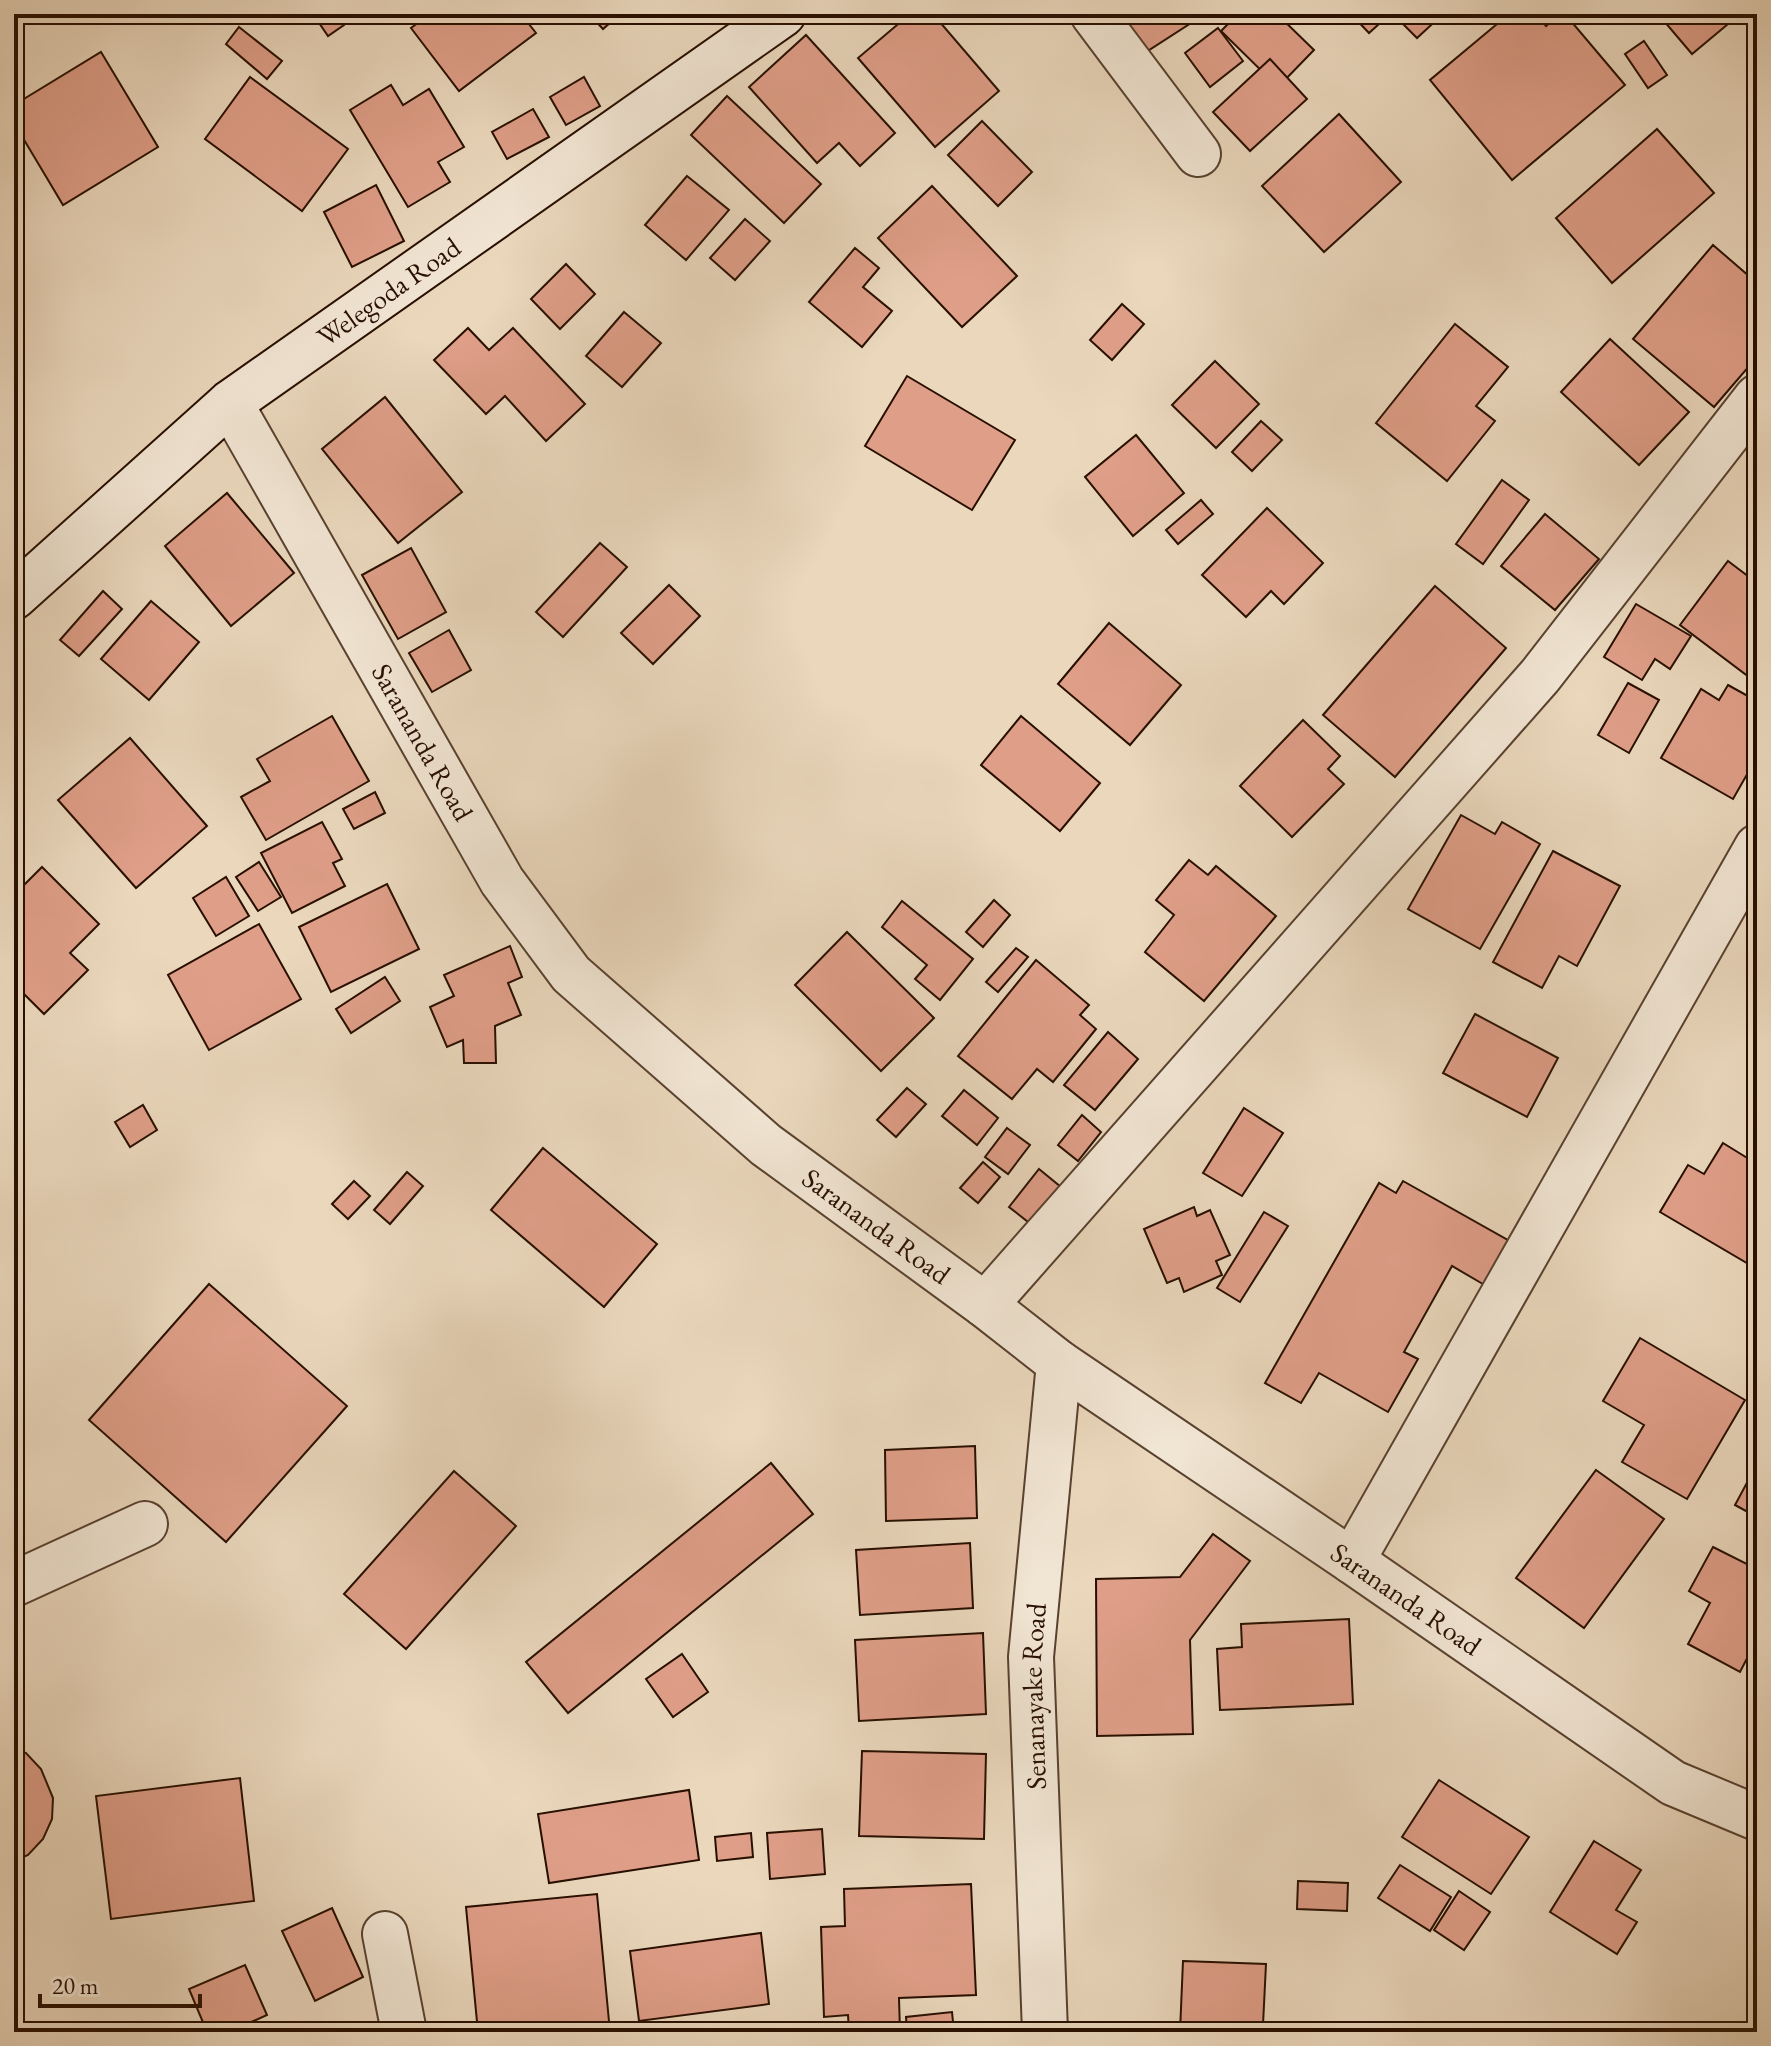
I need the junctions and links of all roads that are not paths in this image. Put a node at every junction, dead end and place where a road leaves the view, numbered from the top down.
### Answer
1 (783, 14) edge
2 (1093, 14) edge
3 (1198, 154) dead end
4 (1757, 397) edge
5 (230, 403) junction
6 (14, 597) edge
7 (1757, 847) edge
8 (985, 1305) junction
9 (1059, 1363) junction
10 (145, 1524) dead end
11 (1352, 1561) junction
12 (14, 1584) edge
13 (1757, 1818) edge
14 (385, 1934) dead end
15 (404, 2032) edge
16 (1045, 2032) edge

1 - 5 street, Welegoda Road
2 - 3 street
4 - 8 street
5 - 6 street, Welegoda Road
5 - 8 street, Sarananda Road
7 - 11 street
8 - 9 street, Sarananda Road
9 - 11 street, Sarananda Road
9 - 16 street, Senanayake Road
10 - 12 street
11 - 13 street, Sarananda Road
14 - 15 street

